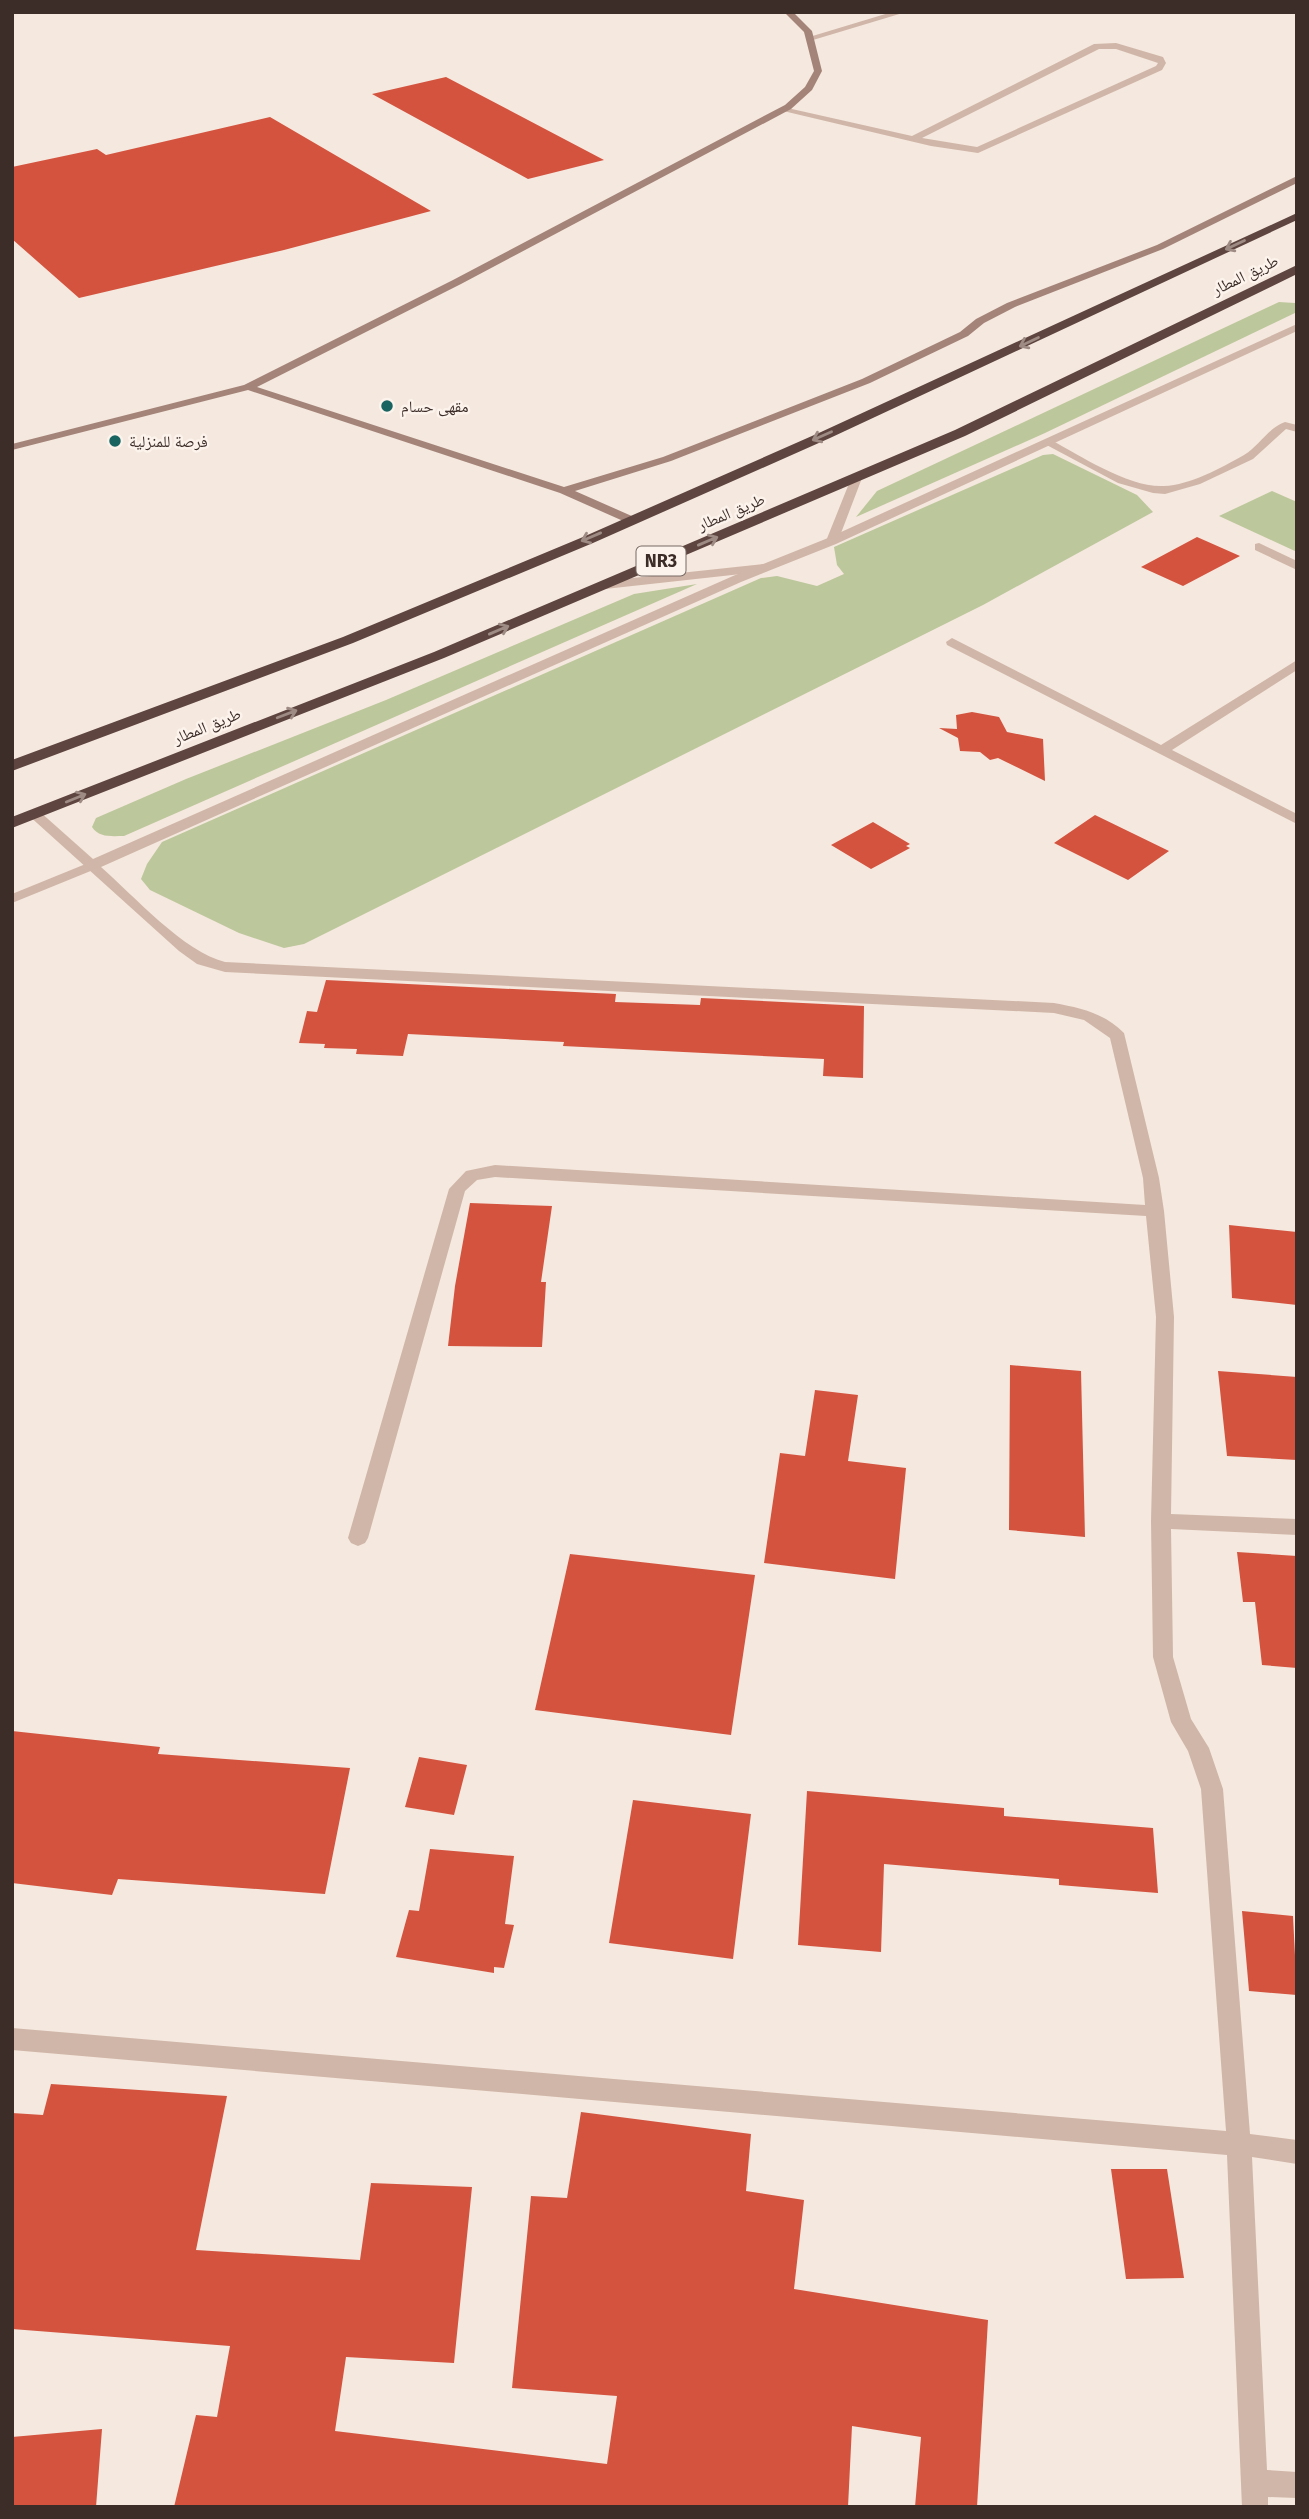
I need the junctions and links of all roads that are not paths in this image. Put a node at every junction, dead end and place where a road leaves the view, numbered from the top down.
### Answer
1 (788, 12) edge
2 (902, 12) edge
3 (810, 38) junction
4 (783, 110) junction
5 (913, 139) junction
6 (1297, 179) edge
7 (1297, 216) edge
8 (1297, 270) edge
9 (1297, 327) edge
10 (248, 387) junction
11 (1297, 429) edge
12 (1047, 442) junction
13 (12, 447) edge
14 (856, 478) junction
15 (564, 491) junction
16 (630, 520) junction
17 (832, 541) junction
18 (1259, 547) dead end
19 (1297, 566) edge
20 (764, 568) junction
21 (605, 584) junction
22 (952, 642) dead end
23 (1297, 664) edge
24 (1162, 750) junction
25 (12, 765) edge
26 (34, 814) junction
27 (1297, 820) edge
28 (12, 823) edge
29 (93, 865) junction
30 (12, 899) edge
31 (1155, 1211) junction
32 (1161, 1521) junction
33 (1297, 1527) edge
34 (358, 1538) dead end
35 (12, 2039) edge
36 (1239, 2144) junction
37 (1297, 2152) edge
38 (1297, 2485) edge
39 (1254, 2495) edge

1 - 3 street
2 - 3 street
3 - 4 street
4 - 5 street
4 - 10 street
5 - 5 street
6 - 15 street
7 -> 16 highway, طريق المطار / NR3
8 - 14 highway, طريق المطار / NR3
9 - 12 street
10 - 13 street
10 - 15 street
11 - 12 street
12 - 17 street
14 - 17 street
21 -> 14 highway, طريق المطار / NR3
15 - 16 street
16 -> 25 highway, طريق المطار / NR3
17 - 20 street
18 - 19 street
20 - 21 street
20 - 29 street
26 -> 21 highway, طريق المطار / NR3
22 - 24 street
23 - 24 street
24 - 27 street
26 - 28 highway, طريق المطار / NR3
26 - 29 street
29 - 30 street
29 - 31 street
31 - 32 street
31 - 34 street
32 - 33 street
32 - 36 street
35 - 36 street
36 - 37 street
36 - 39 street
38 - 39 street

